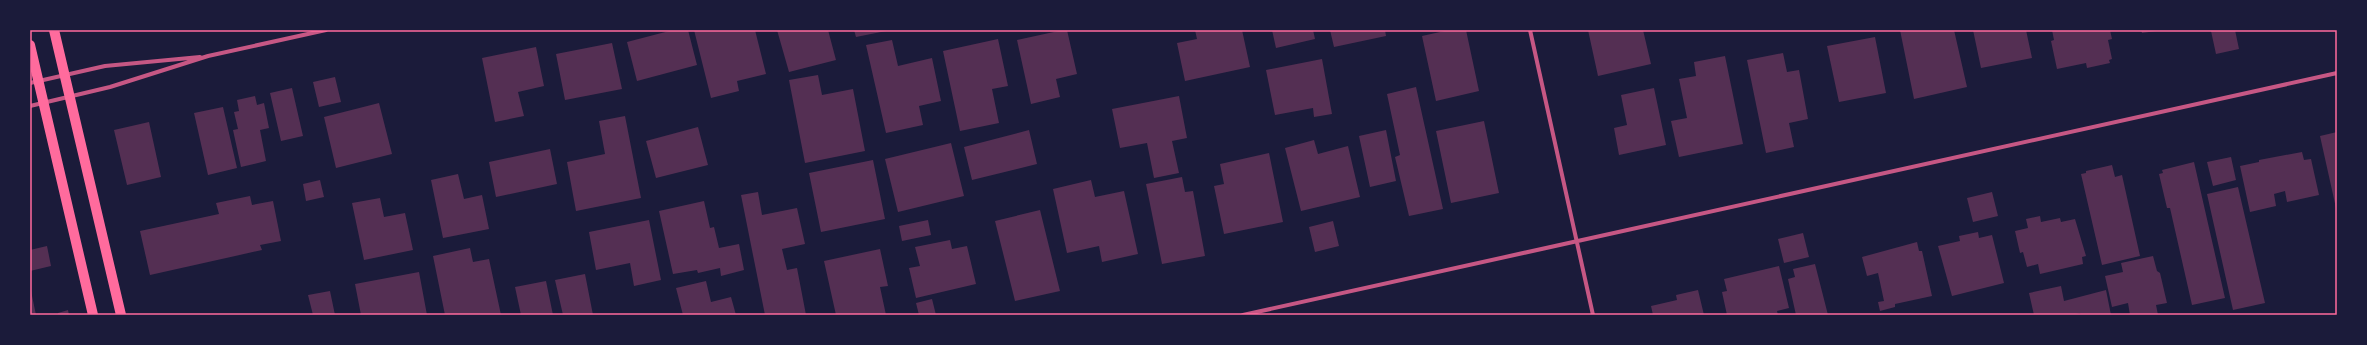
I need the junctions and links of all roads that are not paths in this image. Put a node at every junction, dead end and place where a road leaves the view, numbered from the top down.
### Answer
1 (54, 30) edge
2 (326, 30) edge
3 (1530, 30) edge
4 (30, 45) edge
5 (208, 56) junction
6 (2337, 73) edge
7 (64, 76) junction
8 (34, 82) edge
9 (69, 97) junction
10 (43, 103) junction
11 (30, 106) edge
12 (1577, 240) junction
13 (92, 315) edge
14 (121, 315) edge
15 (1243, 315) edge
16 (1593, 315) edge

1 - 7 main road
2 - 5 street
3 - 12 street
4 - 8 main road
5 - 7 street
5 - 9 street
6 - 12 street
7 - 8 street
7 - 9 main road
8 - 10 main road
9 - 10 street
9 - 14 main road
10 - 11 street
10 - 13 main road
12 - 15 street
12 - 16 street

